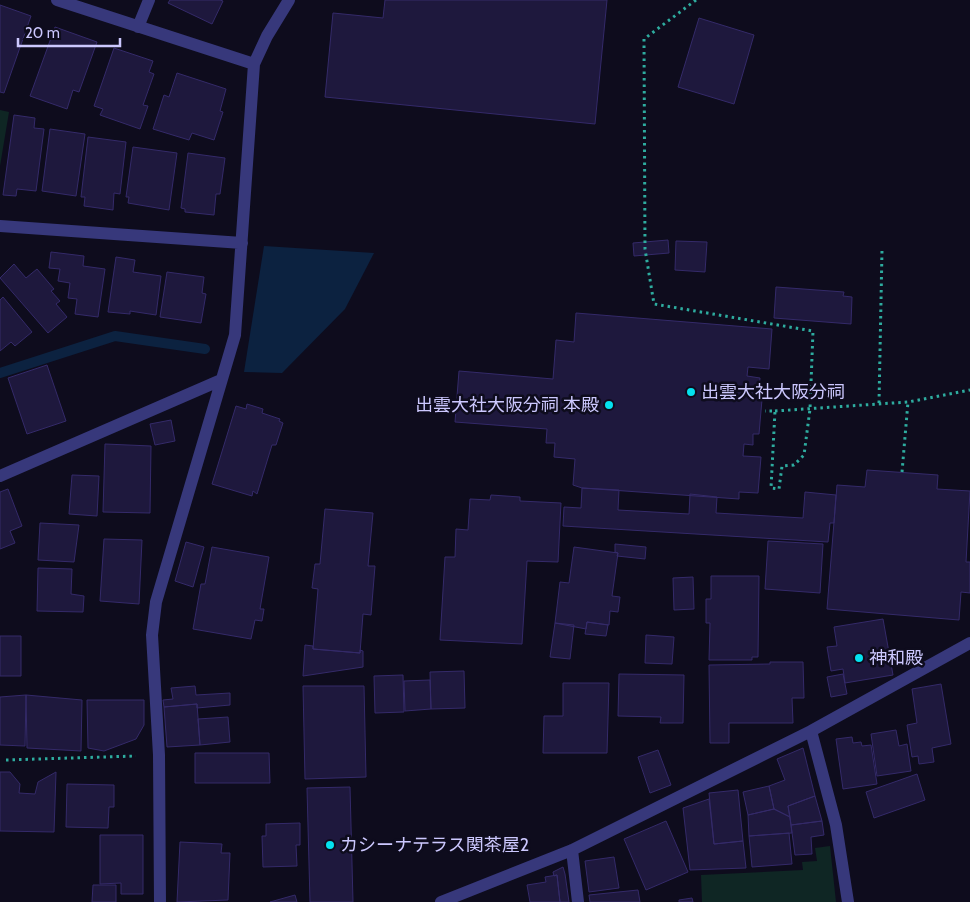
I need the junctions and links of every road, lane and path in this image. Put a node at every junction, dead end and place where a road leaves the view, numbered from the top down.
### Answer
1 (58, 0) edge
2 (149, 0) edge
3 (289, 0) edge
4 (696, 0) edge
5 (138, 27) junction
6 (254, 64) junction
7 (1, 227) edge
8 (242, 244) junction
9 (882, 250) dead end
10 (221, 380) junction
11 (970, 390) edge
12 (908, 402) junction
13 (879, 403) junction
14 (810, 409) junction
15 (764, 411) dead end
16 (775, 411) junction
17 (902, 472) dead end
18 (0, 476) edge
19 (970, 643) edge
20 (811, 731) junction
21 (159, 755) junction
22 (6, 760) dead end
23 (572, 850) junction
24 (160, 902) edge
25 (441, 902) edge
26 (578, 902) edge
27 (848, 902) edge

1 - 5 street
2 - 5 street
3 - 6 street
4 - 14 path
5 - 6 street
6 - 8 street
7 - 8 street
8 - 10 street
9 - 13 path
10 - 18 street
10 - 21 street
11 - 12 path
12 - 13 path
12 - 17 path
13 - 14 path
14 - 16 path
14 - 16 path
15 - 16 path
19 - 20 street
20 - 23 street
20 - 27 street
21 - 22 path
21 - 24 street
23 - 25 street
23 - 26 street

